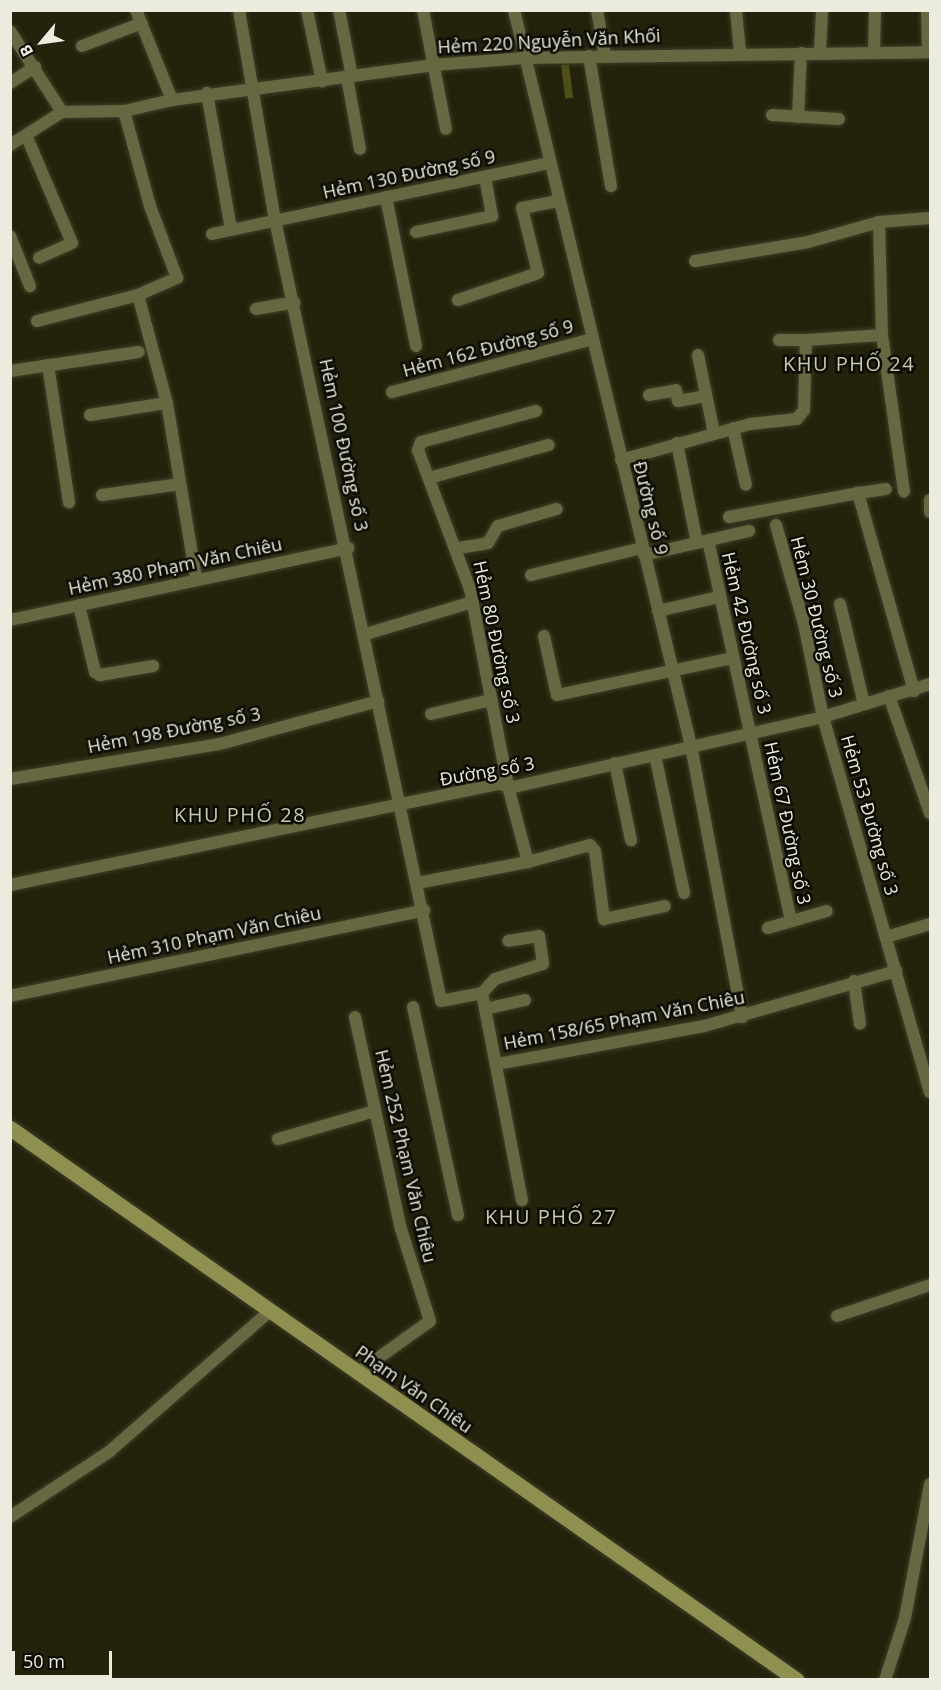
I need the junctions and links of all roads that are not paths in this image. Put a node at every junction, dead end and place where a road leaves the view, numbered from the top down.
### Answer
1 (136, 10) edge
2 (239, 10) edge
3 (307, 10) edge
4 (339, 10) edge
5 (423, 10) edge
6 (514, 10) edge
7 (597, 10) edge
8 (736, 10) edge
9 (822, 10) edge
10 (875, 10) edge
11 (927, 10) edge
12 (142, 23) junction
13 (10, 31) edge
14 (82, 46) dead end
15 (741, 52) junction
16 (874, 52) junction
17 (929, 52) edge
18 (801, 53) junction
19 (820, 53) junction
20 (589, 56) junction
21 (605, 56) junction
22 (525, 58) junction
23 (433, 64) junction
24 (35, 67) junction
25 (349, 77) junction
26 (322, 81) junction
27 (10, 83) edge
28 (251, 91) junction
29 (207, 93) junction
30 (172, 100) junction
31 (124, 111) junction
32 (62, 112) junction
33 (772, 116) dead end
34 (798, 117) junction
35 (839, 119) dead end
36 (446, 129) dead end
37 (26, 135) junction
38 (10, 145) edge
39 (360, 149) dead end
40 (550, 163) junction
41 (485, 177) junction
42 (611, 186) dead end
43 (386, 197) junction
44 (559, 201) junction
45 (930, 218) edge
46 (275, 220) junction
47 (879, 222) junction
48 (231, 229) junction
49 (416, 232) dead end
50 (212, 234) dead end
51 (10, 236) edge
52 (39, 258) dead end
53 (695, 261) dead end
54 (30, 286) dead end
55 (138, 295) junction
56 (458, 300) dead end
57 (294, 302) junction
58 (256, 309) dead end
59 (36, 321) dead end
60 (882, 335) junction
61 (592, 339) junction
62 (779, 340) dead end
63 (806, 340) junction
64 (416, 346) dead end
65 (140, 352) dead end
66 (698, 355) dead end
67 (48, 365) junction
68 (10, 370) edge
69 (392, 392) dead end
70 (649, 395) dead end
71 (706, 396) junction
72 (167, 403) junction
73 (536, 411) dead end
74 (90, 415) dead end
75 (733, 428) junction
76 (714, 433) junction
77 (676, 443) junction
78 (549, 445) dead end
79 (621, 460) junction
80 (429, 478) junction
81 (180, 484) junction
82 (746, 485) dead end
83 (886, 489) dead end
84 (904, 491) dead end
85 (858, 493) junction
86 (102, 495) dead end
87 (930, 500) edge
88 (69, 502) dead end
89 (556, 509) dead end
90 (930, 512) edge
91 (729, 517) dead end
92 (776, 525) dead end
93 (749, 531) dead end
94 (702, 541) junction
95 (348, 548) junction
96 (458, 548) junction
97 (643, 551) junction
98 (531, 575) dead end
99 (196, 579) junction
100 (719, 597) junction
101 (473, 602) junction
102 (840, 604) dead end
103 (79, 605) junction
104 (658, 611) junction
105 (10, 620) edge
106 (366, 634) junction
107 (544, 636) dead end
108 (733, 658) junction
109 (153, 666) dead end
110 (672, 669) junction
111 (930, 684) edge
112 (914, 691) junction
113 (889, 696) junction
114 (491, 700) junction
115 (378, 701) junction
116 (864, 704) junction
117 (431, 714) dead end
118 (823, 717) junction
119 (750, 733) junction
120 (691, 746) junction
121 (655, 754) junction
122 (615, 764) junction
123 (10, 779) edge
124 (508, 786) junction
125 (398, 807) junction
126 (930, 813) edge
127 (631, 840) dead end
128 (528, 861) junction
129 (417, 883) junction
130 (10, 885) edge
131 (684, 893) dead end
132 (665, 906) dead end
133 (424, 910) junction
134 (828, 912) dead end
135 (791, 921) junction
136 (930, 924) edge
137 (768, 928) dead end
138 (886, 937) junction
139 (508, 941) dead end
140 (896, 971) junction
141 (854, 981) junction
142 (482, 993) junction
143 (10, 996) edge
144 (525, 1000) dead end
145 (413, 1006) dead end
146 (485, 1009) junction
147 (355, 1017) dead end
148 (742, 1017) junction
149 (860, 1024) dead end
150 (496, 1064) junction
151 (930, 1092) edge
152 (375, 1111) junction
153 (10, 1128) edge
154 (278, 1139) dead end
155 (522, 1200) dead end
156 (458, 1215) dead end
157 (930, 1285) edge
158 (269, 1312) junction
159 (837, 1316) dead end
160 (357, 1373) junction
161 (930, 1484) edge
162 (10, 1517) edge
163 (797, 1680) edge
164 (885, 1680) edge

1 - 12 street
2 - 28 street, Hẻm 100 Đường số 3
3 - 26 street
4 - 25 street
5 - 23 street
6 - 22 street, Đường số 9
7 - 21 street
8 - 15 street
9 - 19 street
10 - 16 street
11 - 17 street
12 - 14 street
12 - 30 street
13 - 24 street
15 - 18 street, Hẻm 220 Nguyễn Văn Khối
15 - 21 street, Hẻm 220 Nguyễn Văn Khối
16 - 17 street, Hẻm 220 Nguyễn Văn Khối
16 - 19 street, Hẻm 220 Nguyễn Văn Khối
18 - 19 street, Hẻm 220 Nguyễn Văn Khối
18 - 34 street
20 - 21 street, Hẻm 220 Nguyễn Văn Khối
20 - 22 street, Hẻm 220 Nguyễn Văn Khối
20 - 42 street
22 - 23 street, Hẻm 220 Nguyễn Văn Khối
22 - 40 street, Đường số 9
23 - 25 street, Hẻm 220 Nguyễn Văn Khối
23 - 36 street
24 - 27 street
24 - 32 street
25 - 26 street, Hẻm 220 Nguyễn Văn Khối
25 - 39 street
26 - 28 street, Hẻm 220 Nguyễn Văn Khối
28 - 29 street, Hẻm 220 Nguyễn Văn Khối
28 - 46 street, Hẻm 100 Đường số 3
29 - 30 street, Hẻm 220 Nguyễn Văn Khối
29 - 48 street
30 - 31 street, Hẻm 220 Nguyễn Văn Khối
31 - 32 street, Hẻm 220 Nguyễn Văn Khối
31 - 55 street
32 - 37 street
33 - 34 street
34 - 35 street
37 - 38 street
37 - 52 street
40 - 41 street, Hẻm 130 Đường số 9
40 - 44 street, Đường số 9
41 - 43 street, Hẻm 130 Đường số 9
41 - 49 street
43 - 46 street, Hẻm 130 Đường số 9
43 - 64 street
44 - 56 street
44 - 61 street, Đường số 9
45 - 47 street
46 - 48 street, Hẻm 130 Đường số 9
46 - 57 street, Hẻm 100 Đường số 3
47 - 53 street
47 - 60 street
48 - 50 street, Hẻm 130 Đường số 9
51 - 54 street
55 - 59 street
55 - 72 street
57 - 58 street
57 - 95 street, Hẻm 100 Đường số 3
60 - 63 street
60 - 84 street
61 - 69 street, Hẻm 162 Đường số 9
61 - 79 street, Đường số 9
62 - 63 street
63 - 75 street
65 - 67 street
66 - 71 street
67 - 68 street
67 - 88 street
70 - 71 street
71 - 76 street
72 - 74 street
72 - 81 street
73 - 80 street, Hẻm 80 Đường số 3
75 - 76 street
75 - 82 street
76 - 77 street
77 - 79 street
77 - 94 street, Hẻm 42 Đường số 3
78 - 80 street
79 - 97 street, Đường số 9
80 - 96 street, Hẻm 80 Đường số 3
81 - 86 street
81 - 99 street
83 - 85 street
85 - 91 street
85 - 112 street
87 - 90 street
89 - 96 street
92 - 118 street, Hẻm 30 Đường số 3
93 - 94 street
94 - 97 street
94 - 100 street, Hẻm 42 Đường số 3
95 - 99 street, Hẻm 380 Phạm Văn Chiêu
95 - 106 street, Hẻm 100 Đường số 3
96 - 101 street, Hẻm 80 Đường số 3
97 - 98 street
97 - 104 street, Đường số 9
99 - 103 street, Hẻm 380 Phạm Văn Chiêu
100 - 104 street
100 - 108 street, Hẻm 42 Đường số 3
101 - 106 street
101 - 114 street, Hẻm 80 Đường số 3
102 - 116 street
103 - 105 street, Hẻm 380 Phạm Văn Chiêu
103 - 109 street
104 - 110 street, Đường số 9
106 - 115 street, Hẻm 100 Đường số 3
107 - 110 street
108 - 110 street
108 - 119 street, Hẻm 42 Đường số 3
110 - 120 street, Đường số 9
111 - 112 street, Đường số 3
112 - 113 street, Đường số 3
113 - 116 street, Đường số 3
113 - 126 street
114 - 117 street
114 - 124 street, Hẻm 80 Đường số 3
115 - 123 street, Hẻm 198 Đường số 3
115 - 125 street, Hẻm 100 Đường số 3
116 - 118 street, Đường số 3
118 - 119 street, Đường số 3
118 - 138 street, Hẻm 53 Đường số 3
119 - 120 street, Đường số 3
119 - 135 street, Hẻm 67 Đường số 3
120 - 121 street, Đường số 3
120 - 148 street, Đường số 9
121 - 122 street, Đường số 3
121 - 131 street
122 - 124 street, Đường số 3
122 - 127 street
124 - 125 street, Đường số 3
124 - 128 street, Hẻm 80 Đường số 3
125 - 129 street
125 - 130 street, Đường số 3
128 - 129 street
128 - 132 street
129 - 133 street
133 - 142 street
133 - 143 street, Hẻm 310 Phạm Văn Chiêu
134 - 135 street, Hẻm 67 Đường số 3
135 - 137 street, Hẻm 67 Đường số 3
136 - 138 street
138 - 140 street, Hẻm 53 Đường số 3
139 - 142 street
140 - 141 street, Hẻm 158/65 Phạm Văn Chiêu
140 - 151 street, Hẻm 53 Đường số 3
141 - 148 street, Hẻm 158/65 Phạm Văn Chiêu
141 - 149 street
142 - 146 street
144 - 146 street
145 - 156 street
146 - 150 street
147 - 152 street, Hẻm 252 Phạm Văn Chiêu
148 - 150 street, Hẻm 158/65 Phạm Văn Chiêu
150 - 155 street
152 - 154 street
152 - 160 street, Hẻm 252 Phạm Văn Chiêu
153 - 158 main road, Phạm Văn Chiêu
157 - 159 street
158 - 160 main road, Phạm Văn Chiêu
158 - 162 street
160 - 163 main road, Phạm Văn Chiêu
161 - 164 street

